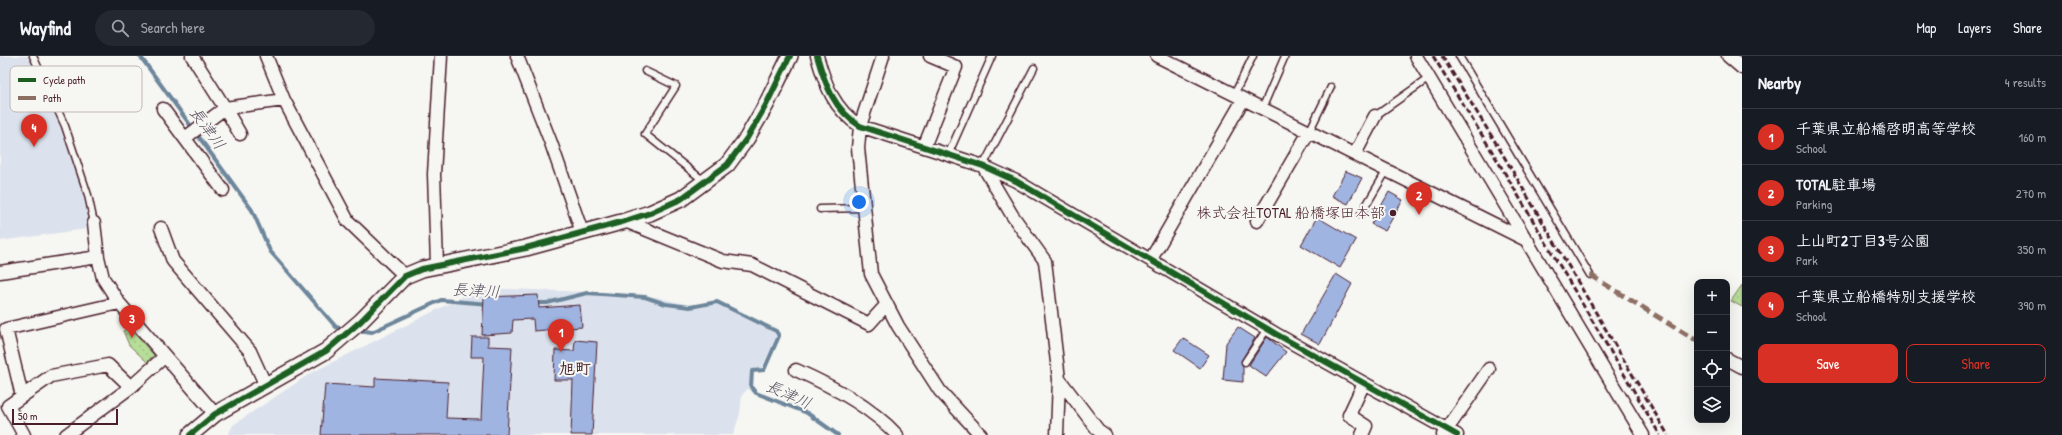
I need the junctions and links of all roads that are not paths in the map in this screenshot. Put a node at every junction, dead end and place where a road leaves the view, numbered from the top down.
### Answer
1 (32, 56) edge
2 (192, 56) edge
3 (266, 56) edge
4 (441, 56) edge
5 (517, 56) edge
6 (790, 56) edge
7 (817, 56) edge
8 (883, 56) edge
9 (930, 56) edge
10 (992, 56) edge
11 (1157, 56) edge
12 (1253, 56) edge
13 (1285, 56) edge
14 (1416, 56) edge
15 (1458, 56) edge
16 (1728, 56) edge
17 (37, 66) edge
18 (1034, 68) dead end
19 (1742, 68) edge
20 (646, 71) dead end
21 (1429, 78) junction
22 (1331, 87) dead end
23 (1238, 98) junction
24 (284, 100) junction
25 (224, 108) junction
26 (163, 109) dead end
27 (1262, 109) junction
28 (58, 112) edge
29 (1375, 116) joint
30 (860, 126) junction
31 (1309, 132) junction
32 (240, 134) dead end
33 (185, 138) junction
34 (924, 147) junction
35 (1355, 154) junction
36 (948, 155) junction
37 (983, 166) junction
38 (1387, 170) junction
39 (706, 182) junction
40 (223, 190) dead end
41 (863, 208) junction
42 (820, 209) dead end
43 (1361, 214) dead end
44 (625, 221) junction
45 (1258, 221) dead end
46 (94, 223) joint
47 (161, 228) dead end
48 (582, 232) junction
49 (1528, 242) junction
50 (98, 257) junction
51 (1151, 259) junction
52 (437, 265) junction
53 (0, 272) edge
54 (1590, 275) dead end
55 (405, 276) junction
56 (119, 303) junction
57 (887, 304) junction
58 (1267, 329) junction
59 (164, 357) junction
60 (1730, 360) edge
61 (1245, 362) dead end
62 (1742, 367) edge
63 (1489, 369) dead end
64 (796, 370) dead end
65 (1059, 379) junction
66 (1364, 383) junction
67 (266, 386) junction
68 (131, 387) junction
69 (22, 396) junction
70 (215, 414) junction
71 (1449, 433) edge
72 (24, 435) edge
73 (66, 435) edge
74 (190, 435) edge
75 (897, 435) edge
76 (980, 435) edge
77 (1057, 435) edge
78 (1105, 435) edge
79 (1362, 435) edge
80 (1643, 435) edge

1 - 17 lane
2 - 25 street
3 - 24 street
4 - 52 street
5 - 48 street
6 - 39 street
7 - 30 street
8 - 30 street
9 - 34 street
10 - 36 lane
11 - 23 street
12 - 23 lane
13 - 27 lane
14 - 21 street
15 - 54 lane
16 - 19 street
18 - 37 lane
20 - 39 lane
21 - 29 lane
21 - 49 street
22 - 31 lane
23 - 27 street
23 - 51 street
24 - 25 street
24 - 55 street
25 - 32 street
25 - 33 street
26 - 33 street
27 - 31 street
28 - 46 lane
29 - 35 street
30 - 34 street
30 - 41 street
31 - 35 street
31 - 45 street
33 - 40 street
34 - 36 street
35 - 38 street
36 - 37 street
37 - 51 street
37 - 65 street
38 - 43 lane
38 - 49 street
39 - 44 street
41 - 42 lane
41 - 57 street
44 - 48 street
44 - 57 street
46 - 50 street
47 - 67 street
48 - 52 street
49 - 80 street
50 - 53 street
50 - 56 street
51 - 58 street
52 - 55 street
55 - 67 street
56 - 59 street
56 - 69 street
57 - 76 street
58 - 61 lane
58 - 66 street
59 - 68 street
59 - 70 street
60 - 62 street
63 - 71 street
64 - 75 street
65 - 77 street
65 - 78 street
66 - 71 street
66 - 79 street
67 - 70 street
68 - 69 street
68 - 73 street
69 - 72 street
70 - 74 street

